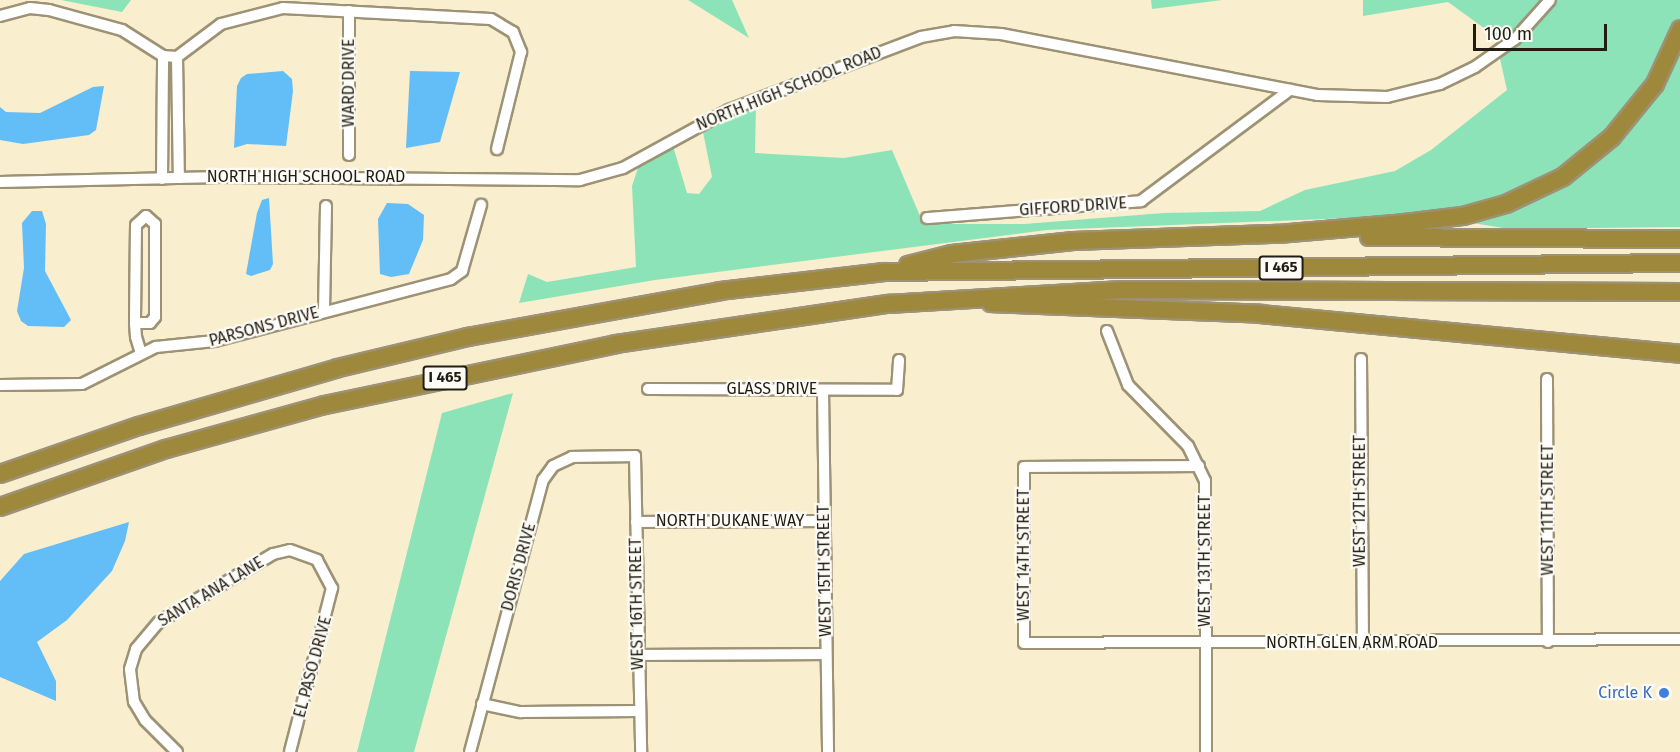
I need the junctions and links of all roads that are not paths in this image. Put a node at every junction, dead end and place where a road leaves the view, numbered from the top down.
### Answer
1 (1550, 0) edge
2 (349, 11) junction
3 (0, 16) edge
4 (1680, 30) edge
5 (163, 56) junction
6 (177, 57) junction
7 (1290, 90) junction
8 (497, 149) dead end
9 (349, 155) dead end
10 (179, 178) junction
11 (162, 179) junction
12 (0, 182) edge
13 (481, 205) dead end
14 (326, 206) dead end
15 (927, 218) dead end
16 (1278, 234) junction
17 (1680, 239) edge
18 (1680, 263) edge
19 (883, 272) junction
20 (1680, 292) edge
21 (957, 298) junction
22 (324, 311) junction
23 (135, 323) junction
24 (1107, 331) dead end
25 (141, 352) junction
26 (1680, 354) edge
27 (1361, 359) dead end
28 (898, 360) dead end
29 (1547, 379) dead end
30 (0, 385) edge
31 (648, 389) dead end
32 (823, 390) junction
33 (635, 456) joint
34 (1199, 466) junction
35 (0, 474) edge
36 (0, 507) edge
37 (824, 521) junction
38 (636, 522) junction
39 (331, 582) joint
40 (1680, 639) edge
41 (1548, 642) junction
42 (1024, 643) joint
43 (1205, 643) junction
44 (1363, 643) junction
45 (826, 654) junction
46 (637, 655) junction
47 (482, 704) junction
48 (638, 711) junction
49 (177, 752) edge
50 (290, 752) edge
51 (470, 752) edge
52 (641, 752) edge
53 (828, 752) edge
54 (1206, 752) edge

1 - 7 street, NORTH HIGH SCHOOL ROAD
2 - 6 street
2 - 8 street
2 - 9 street, WARD DRIVE
3 - 5 street
4 - 16 highway
5 - 6 street
5 - 11 street
6 - 10 street
7 - 10 street, NORTH HIGH SCHOOL ROAD
7 - 15 street, GIFFORD DRIVE
10 - 11 street, NORTH HIGH SCHOOL ROAD
11 - 12 street, NORTH HIGH SCHOOL ROAD
13 - 22 street, PARSONS DRIVE
14 - 22 street
16 - 17 highway
16 - 19 highway
18 - 19 highway, I 465
19 - 35 highway, I 465
20 - 21 highway, I 465
21 - 26 highway
21 - 36 highway, I 465
22 - 25 street, PARSONS DRIVE
23 - 23 street
23 - 25 street
24 - 34 street, WEST 13TH STREET
25 - 30 street, PARSONS DRIVE
27 - 44 street, WEST 12TH STREET
28 - 32 street, GLASS DRIVE
29 - 41 street, WEST 11TH STREET
31 - 32 street, GLASS DRIVE
32 - 37 street, WEST 15TH STREET
33 - 38 street, WEST 16TH STREET
33 - 47 street, DORIS DRIVE
34 - 42 street, WEST 14TH STREET
34 - 43 street, WEST 13TH STREET
37 - 38 street, NORTH DUKANE WAY
37 - 45 street, WEST 15TH STREET
38 - 46 street, WEST 16TH STREET
39 - 49 street, SANTA ANA LANE
39 - 50 street, EL PASO DRIVE
40 - 41 street, NORTH GLEN ARM ROAD
41 - 44 street, NORTH GLEN ARM ROAD
42 - 43 street, NORTH GLEN ARM ROAD
43 - 44 street, NORTH GLEN ARM ROAD
43 - 54 street, WEST 13TH STREET
45 - 46 street
45 - 53 street, WEST 15TH STREET
46 - 48 street, WEST 16TH STREET
47 - 48 street
47 - 51 street, DORIS DRIVE
48 - 52 street, WEST 16TH STREET

